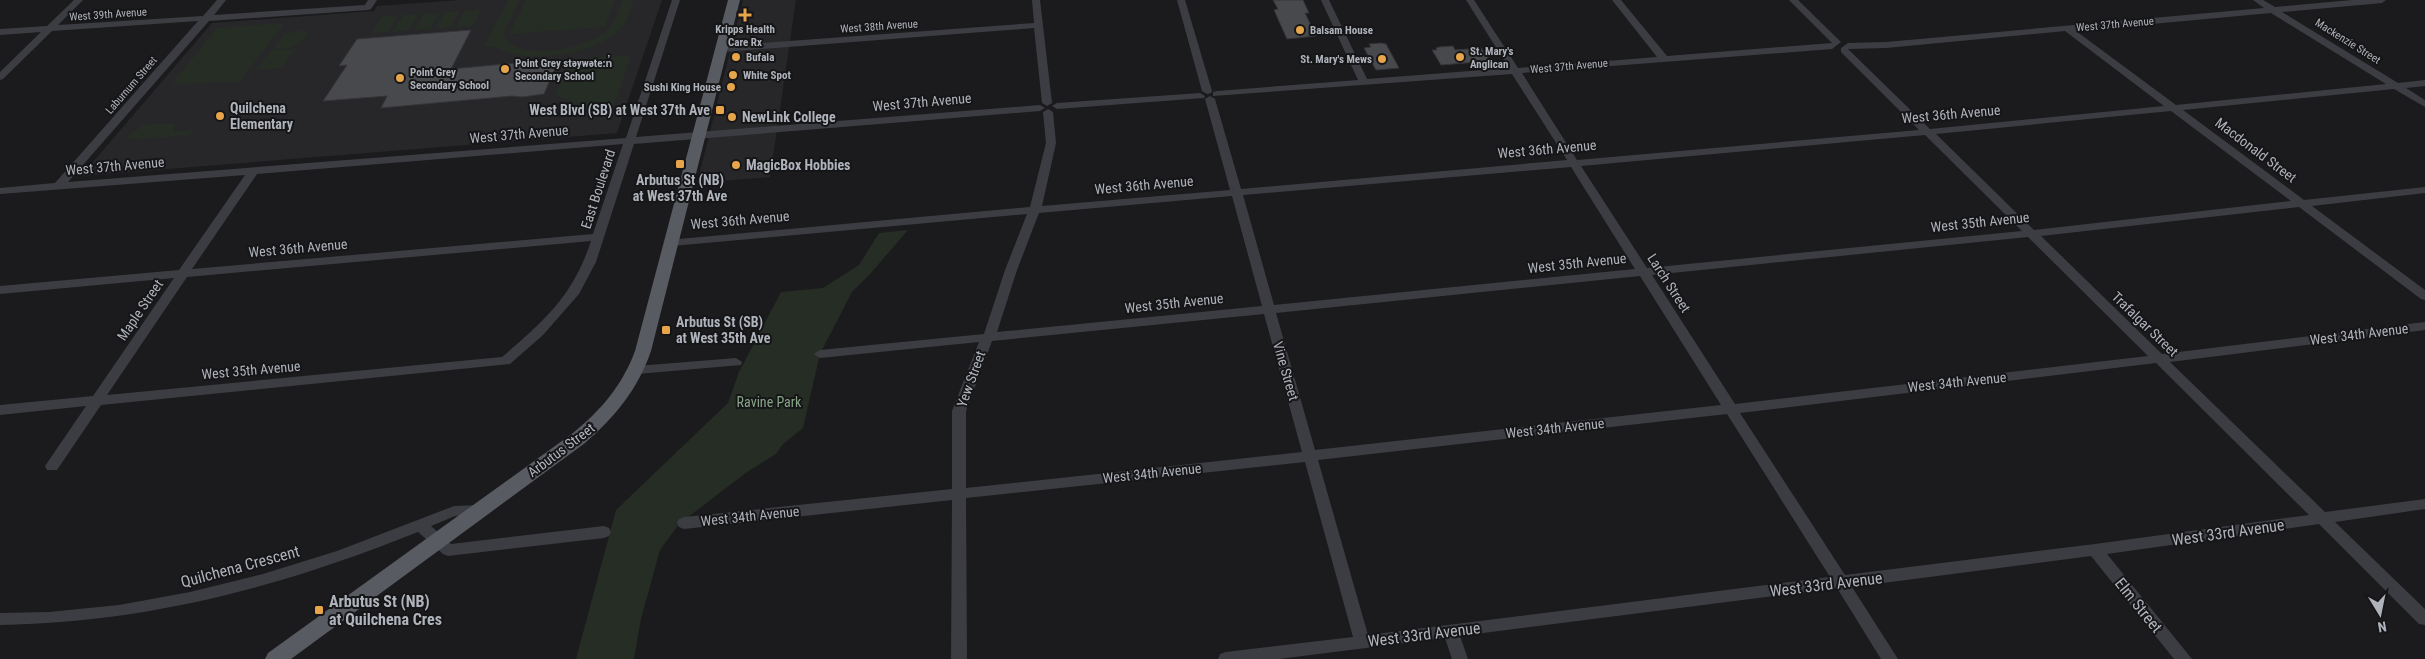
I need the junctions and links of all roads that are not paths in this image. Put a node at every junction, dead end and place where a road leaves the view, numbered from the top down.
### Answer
1 (80, 0) edge
2 (222, 0) edge
3 (676, 0) edge
4 (734, 0) edge
5 (1036, 0) edge
6 (1182, 0) edge
7 (1325, 0) edge
8 (1470, 0) edge
9 (1616, 0) edge
10 (1793, 0) edge
11 (2257, 0) edge
12 (2382, 0) edge
13 (370, 4) edge
14 (2273, 10) junction
15 (206, 19) junction
16 (1039, 25) junction
17 (2068, 28) junction
18 (49, 29) junction
19 (0, 32) edge
20 (1840, 46) junction
21 (722, 49) junction
22 (1664, 59) junction
23 (1515, 70) junction
24 (0, 77) edge
25 (1364, 83) junction
26 (2425, 83) edge
27 (2395, 86) junction
28 (1209, 95) junction
29 (2425, 104) edge
30 (1048, 107) junction
31 (2175, 108) junction
32 (1927, 132) junction
33 (700, 136) junction
34 (630, 140) junction
35 (1574, 162) junction
36 (254, 170) junction
37 (60, 186) junction
38 (2425, 190) edge
39 (0, 191) edge
40 (1236, 191) junction
41 (2303, 204) junction
42 (1036, 209) junction
43 (2032, 234) junction
44 (599, 237) junction
45 (672, 242) junction
46 (1645, 273) junction
47 (183, 274) junction
48 (0, 290) edge
49 (2425, 296) edge
50 (1269, 310) junction
51 (2425, 326) edge
52 (988, 337) junction
53 (820, 354) dead end
54 (2160, 359) junction
55 (505, 362) joint
56 (736, 362) dead end
57 (637, 370) junction
58 (96, 401) junction
59 (1731, 408) junction
60 (0, 410) edge
61 (1309, 455) junction
62 (52, 466) dead end
63 (960, 494) junction
64 (2425, 504) edge
65 (481, 510) junction
66 (2323, 519) junction
67 (684, 524) dead end
68 (420, 525) junction
69 (604, 532) dead end
70 (438, 541) junction
71 (2095, 550) junction
72 (1842, 582) junction
73 (2425, 619) edge
74 (0, 620) edge
75 (1450, 631) junction
76 (1362, 642) junction
77 (275, 659) edge
78 (959, 659) edge
79 (1226, 659) edge
80 (1460, 659) edge
81 (1890, 659) edge
82 (2184, 659) edge

1 - 18 street
2 - 15 street, Laburnum Street
3 - 34 street, East Boulevard
4 - 21 main road, Arbutus Street
5 - 16 street, Yew Street
6 - 28 street, Vine Street
7 - 25 street
8 - 23 street, Larch Street
9 - 22 street
10 - 20 street, Trafalgar Street
11 - 14 street, Mackenzie Street
12 - 14 street, West 37th Avenue
13 - 15 street, West 39th Avenue
14 - 17 street, West 37th Avenue
14 - 27 street, Mackenzie Street
15 - 18 street, West 39th Avenue
15 - 37 street, Laburnum Street
16 - 21 street, West 38th Avenue
16 - 30 street, Yew Street
17 - 20 street, West 37th Avenue
17 - 31 street, Macdonald Street
18 - 19 street, West 39th Avenue
18 - 24 street
20 - 22 street, West 37th Avenue
20 - 32 street, Trafalgar Street
21 - 33 main road, Arbutus Street
22 - 23 street, West 37th Avenue
23 - 25 street, West 37th Avenue
23 - 35 street, Larch Street
25 - 28 street, West 37th Avenue
26 - 27 street, West 36th Avenue
27 - 29 street, Mackenzie Street
27 - 31 street, West 36th Avenue
28 - 30 street, West 37th Avenue
28 - 40 street, Vine Street
30 - 33 street, West 37th Avenue
30 - 42 street, Yew Street
31 - 32 street, West 36th Avenue
31 - 41 street, Macdonald Street
32 - 35 street, West 36th Avenue
32 - 43 street, Trafalgar Street
33 - 34 street, West 37th Avenue
33 - 45 main road, Arbutus Street
34 - 36 street, West 37th Avenue
34 - 44 street, East Boulevard
35 - 40 street, West 36th Avenue
35 - 46 street, Larch Street
36 - 37 street, West 37th Avenue
36 - 47 street, Maple Street
37 - 39 street, West 37th Avenue
38 - 41 street, West 35th Avenue
40 - 42 street, West 36th Avenue
40 - 50 street, Vine Street
41 - 43 street, West 35th Avenue
41 - 49 street, Macdonald Street
42 - 45 street, West 36th Avenue
42 - 52 street, Yew Street
43 - 46 street, West 35th Avenue
43 - 54 street, Trafalgar Street
44 - 47 street, West 36th Avenue
44 - 55 street, East Boulevard
45 - 57 main road, Arbutus Street
46 - 50 street, West 35th Avenue
46 - 59 street, Larch Street
47 - 48 street, West 36th Avenue
47 - 58 street, Maple Street
50 - 52 street, West 35th Avenue
50 - 61 street, Vine Street
51 - 54 street, West 34th Avenue
52 - 53 street, West 35th Avenue
52 - 63 street, Yew Street
54 - 59 street, West 34th Avenue
54 - 66 street, Trafalgar Street
55 - 58 street, West 35th Avenue
56 - 57 street
57 - 65 main road, Arbutus Street
58 - 60 street, West 35th Avenue
58 - 62 street, Maple Street
59 - 61 street, West 34th Avenue
59 - 72 street, Larch Street
61 - 63 street, West 34th Avenue
61 - 76 street, Vine Street
63 - 67 street, West 34th Avenue
63 - 78 street, Yew Street
64 - 66 street, West 33rd Avenue
65 - 68 street, Quilchena Crescent
65 - 70 main road, Arbutus Street
66 - 71 street, West 33rd Avenue
66 - 73 street, Trafalgar Street
68 - 70 street
68 - 74 street, Quilchena Crescent
69 - 70 street
70 - 77 main road, Arbutus Street
71 - 72 street, West 33rd Avenue
71 - 82 street, Elm Street
72 - 75 street, West 33rd Avenue
72 - 81 street, Larch Street
75 - 76 street, West 33rd Avenue
75 - 80 street
76 - 79 street, West 33rd Avenue

